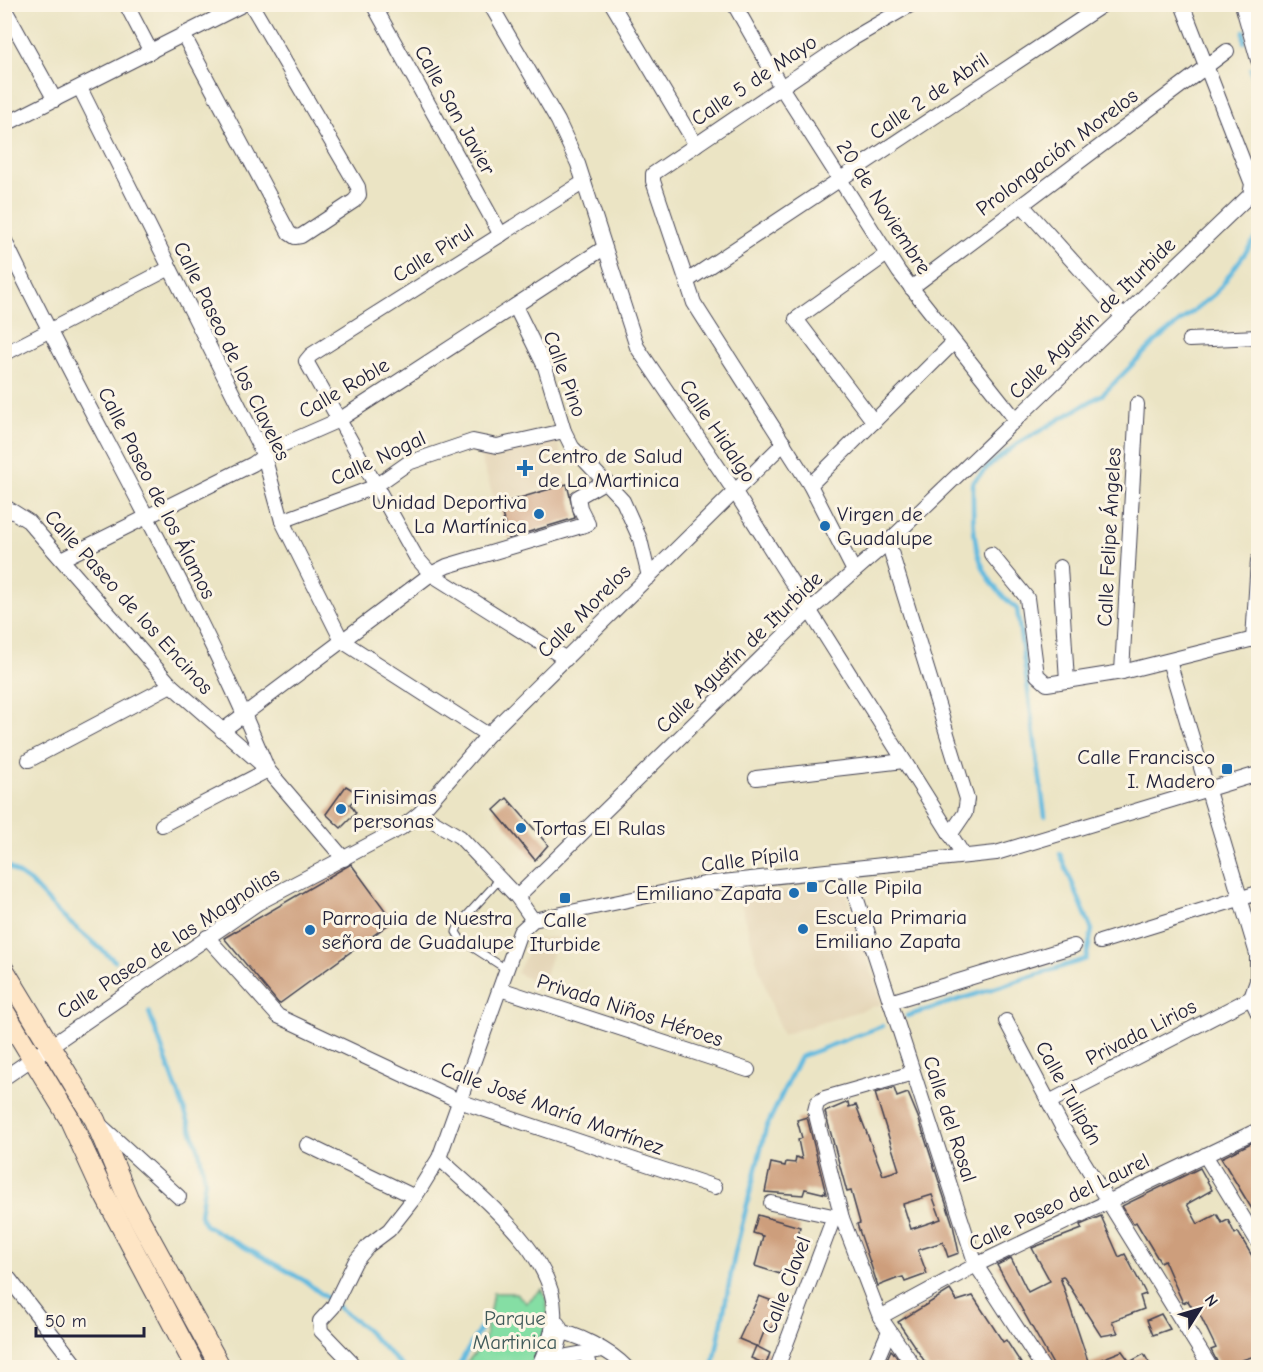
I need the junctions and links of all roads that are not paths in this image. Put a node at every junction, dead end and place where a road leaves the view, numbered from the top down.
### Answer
1 (126, 4) edge
2 (244, 4) edge
3 (251, 4) edge
4 (373, 4) edge
5 (490, 4) edge
6 (612, 4) edge
7 (734, 4) edge
8 (912, 4) edge
9 (1104, 4) edge
10 (1182, 4) edge
11 (1242, 4) edge
12 (4, 8) edge
13 (184, 36) junction
14 (1227, 51) dead end
15 (151, 52) junction
16 (1258, 60) edge
17 (1207, 66) junction
18 (781, 87) junction
19 (80, 88) junction
20 (55, 100) junction
21 (4, 125) edge
22 (696, 145) junction
23 (840, 180) junction
24 (584, 182) junction
25 (1022, 205) junction
26 (501, 235) junction
27 (4, 239) edge
28 (604, 248) junction
29 (887, 254) junction
30 (170, 268) junction
31 (687, 281) junction
32 (911, 288) junction
33 (515, 306) junction
34 (1123, 317) junction
35 (48, 331) junction
36 (1258, 338) edge
37 (1189, 340) dead end
38 (954, 342) junction
39 (4, 354) edge
40 (1137, 404) dead end
41 (339, 420) junction
42 (1016, 420) junction
43 (874, 422) junction
44 (564, 431) junction
45 (784, 443) junction
46 (264, 456) junction
47 (606, 481) junction
48 (810, 485) junction
49 (374, 487) junction
50 (735, 492) junction
51 (4, 506) edge
52 (148, 516) junction
53 (282, 521) junction
54 (888, 542) junction
55 (991, 554) dead end
56 (62, 559) junction
57 (1258, 560) edge
58 (1060, 567) dead end
59 (854, 571) junction
60 (431, 574) junction
61 (649, 577) junction
62 (809, 610) junction
63 (1256, 639) edge
64 (342, 641) junction
65 (566, 659) junction
66 (1169, 661) junction
67 (1122, 672) junction
68 (1067, 681) junction
69 (171, 685) junction
70 (245, 714) junction
71 (222, 731) junction
72 (488, 735) junction
73 (29, 760) dead end
74 (904, 761) junction
75 (268, 770) junction
76 (1258, 774) edge
77 (756, 778) dead end
78 (1207, 789) junction
79 (420, 813) junction
80 (162, 825) dead end
81 (950, 836) junction
82 (964, 856) junction
83 (344, 859) junction
84 (847, 869) junction
85 (500, 879) junction
86 (1258, 893) edge
87 (517, 897) junction
88 (1239, 899) junction
89 (533, 920) junction
90 (207, 937) junction
91 (1100, 942) dead end
92 (1074, 946) dead end
93 (4, 970) edge
94 (507, 970) junction
95 (500, 989) junction
96 (1251, 998) junction
97 (890, 1002) junction
98 (4, 1011) edge
99 (1258, 1013) edge
100 (1006, 1022) dead end
101 (51, 1044) junction
102 (33, 1055) junction
103 (748, 1070) dead end
104 (913, 1073) junction
105 (4, 1077) edge
106 (459, 1101) junction
107 (1049, 1102) junction
108 (95, 1120) junction
109 (1258, 1130) edge
110 (307, 1145) dead end
111 (1205, 1155) junction
112 (439, 1158) junction
113 (715, 1187) dead end
114 (179, 1197) dead end
115 (415, 1197) junction
116 (1107, 1202) junction
117 (771, 1203) dead end
118 (838, 1217) junction
119 (1258, 1242) edge
120 (976, 1265) junction
121 (4, 1272) edge
122 (880, 1317) junction
123 (556, 1326) junction
124 (888, 1331) junction
125 (602, 1350) junction
126 (586, 1353) junction
127 (351, 1362) dead end
128 (547, 1367) edge
129 (78, 1368) edge
130 (196, 1368) edge
131 (221, 1368) edge
132 (591, 1368) edge
133 (627, 1368) edge
134 (777, 1368) edge
135 (873, 1368) edge
136 (915, 1368) edge
137 (1043, 1368) edge
138 (1211, 1368) edge

1 - 15 street
2 - 13 street
3 - 13 street
4 - 26 street, Calle San Javier
5 - 24 street, Calle Hidalgo
6 - 22 street
7 - 18 street, 20 de Noviembre
8 - 18 street, Calle 5 de Mayo
9 - 23 street, Calle 2 de Abril
10 - 17 street
11 - 16 street
12 - 20 street
13 - 15 street
14 - 17 street, Prolongación Morelos
15 - 19 street
17 - 25 street, Prolongación Morelos
17 - 34 street, Calle Agustín de Iturbide
18 - 22 street, Calle 5 de Mayo
18 - 23 street, 20 de Noviembre
19 - 20 street
19 - 30 street, Calle Paseo de los Claveles
20 - 21 street
22 - 31 street, Calle 5 de Mayo
23 - 29 street, 20 de Noviembre
23 - 31 street, Calle 2 de Abril
24 - 26 street, Calle Pirul
24 - 28 street, Calle Hidalgo
25 - 32 street, Prolongación Morelos
25 - 34 street
26 - 41 street, Calle Pirul
27 - 35 street, Calle Paseo de los Álamos
28 - 33 street, Calle Roble
28 - 50 street, Calle Hidalgo
29 - 32 street, 20 de Noviembre
29 - 43 street
30 - 35 street
30 - 46 street, Calle Paseo de los Claveles
31 - 45 street
32 - 38 street, 20 de Noviembre
33 - 41 street, Calle Roble
33 - 44 street, Calle Pino
34 - 42 street, Calle Agustín de Iturbide
35 - 39 street
35 - 52 street, Calle Paseo de los Álamos
36 - 37 street
38 - 42 street, 20 de Noviembre
38 - 43 street
40 - 67 street, Calle Felipe Ángeles
41 - 46 street, Calle Roble
41 - 49 street
42 - 54 street, Calle Agustín de Iturbide
43 - 48 street
44 - 47 street, Calle Pino
44 - 49 street, Calle Nogal
45 - 48 street
45 - 50 street, Calle Morelos
46 - 52 street, Calle Roble
46 - 53 street, Calle Paseo de los Claveles
47 - 60 street
47 - 61 street, Calle Pino
48 - 59 street
49 - 53 street, Calle Nogal
49 - 60 street
50 - 61 street, Calle Morelos
50 - 62 street, Calle Hidalgo
51 - 56 street, Calle Paseo de los Encinos
52 - 56 street, Calle Roble
52 - 70 street, Calle Paseo de los Álamos
53 - 64 street, Calle Paseo de los Claveles
54 - 59 street, Calle Agustín de Iturbide
54 - 81 street
55 - 68 street
56 - 69 street, Calle Paseo de los Encinos
57 - 63 street
58 - 68 street
59 - 62 street, Calle Agustín de Iturbide
60 - 64 street
60 - 65 street
61 - 65 street, Calle Morelos
62 - 74 street, Calle Hidalgo
62 - 87 street, Calle Agustín de Iturbide
63 - 66 street
64 - 70 street
64 - 72 street
65 - 72 street, Calle Morelos
66 - 67 street
66 - 78 street
67 - 68 street
69 - 71 street, Calle Paseo de los Encinos
69 - 73 street
70 - 71 street
70 - 75 street, Calle Paseo de los Álamos
71 - 75 street, Calle Paseo de los Encinos
72 - 79 street, Calle Morelos
74 - 77 street
74 - 81 street, Calle Hidalgo
75 - 80 street
75 - 83 street, Calle Paseo de los Encinos
76 - 78 street, Calle Pípila
78 - 82 street, Calle Pípila
78 - 88 street
79 - 83 street, Calle Paseo de las Magnolias
79 - 85 street
81 - 82 street, Calle Hidalgo
82 - 84 street, Calle Pípila
83 - 90 street, Calle Paseo de las Magnolias
84 - 89 street, Calle Pípila
84 - 97 street, Calle del Rosal
85 - 87 street
85 - 94 lane
86 - 88 street
87 - 89 street
88 - 91 street
88 - 96 street
89 - 94 street
90 - 101 street, Calle Paseo de las Magnolias
90 - 106 street, Calle José María Martínez
92 - 97 street
93 - 101 main road
94 - 95 street
95 - 103 street, Privada Niños Héroes
95 - 106 street
96 - 99 street
96 - 107 street, Privada Lirios
97 - 104 street, Calle del Rosal
98 - 102 main road
100 - 107 street, Calle Tulipán
101 - 102 street, Calle Paseo de las Magnolias
101 - 108 main road
102 - 105 street, Calle Paseo de las Magnolias
102 - 130 main road
104 - 118 street
104 - 120 street, Calle del Rosal
106 - 112 street
106 - 113 street, Calle José María Martínez
107 - 116 street, Calle Tulipán
108 - 114 street
108 - 131 main road
109 - 111 street, Calle Paseo del Laurel
110 - 115 street
111 - 116 street, Calle Paseo del Laurel
111 - 119 street
112 - 115 street
112 - 123 street
115 - 127 street
116 - 120 street, Calle Paseo del Laurel
116 - 138 street, Calle Tulipán
117 - 118 street
118 - 122 street
118 - 134 street, Calle Clavel
120 - 122 street, Calle Paseo del Laurel
120 - 137 street, Calle del Rosal
121 - 129 street
122 - 124 street
123 - 125 street
123 - 128 street
124 - 135 street
124 - 136 street
125 - 126 street
125 - 133 street
126 - 128 street
126 - 132 street

